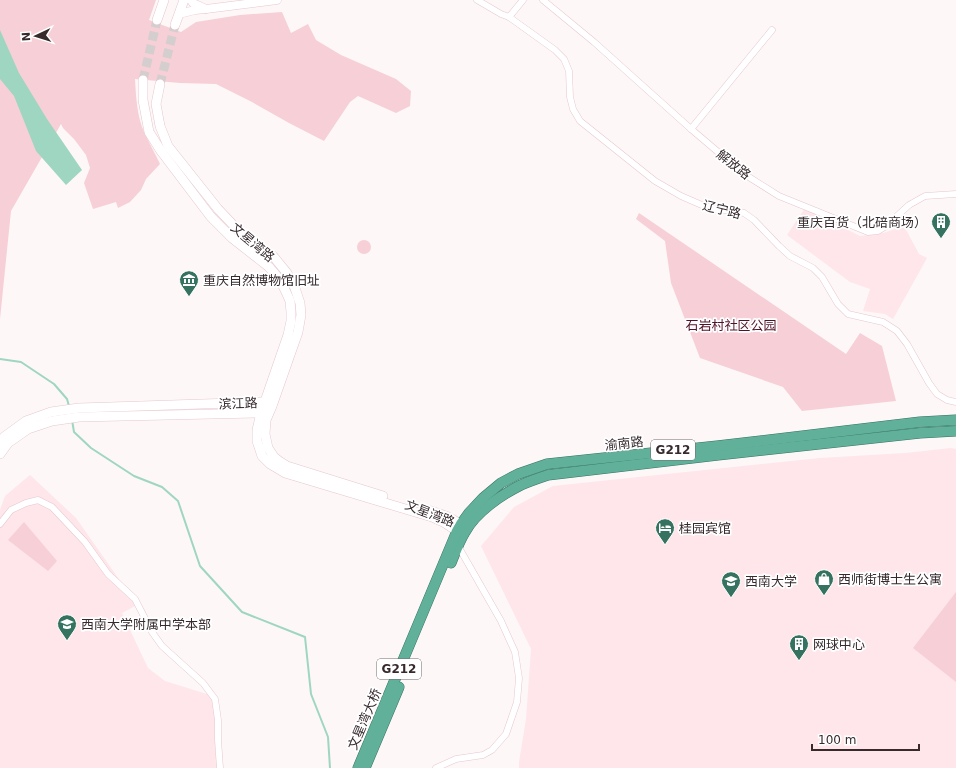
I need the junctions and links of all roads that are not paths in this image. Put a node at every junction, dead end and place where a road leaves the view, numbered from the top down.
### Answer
1 (164, 0) edge
2 (184, 0) edge
3 (191, 0) edge
4 (278, 0) edge
5 (477, 0) edge
6 (523, 0) edge
7 (543, 0) edge
8 (206, 9) junction
9 (179, 14) junction
10 (509, 17) junction
11 (157, 20) tunnel mouth
12 (175, 25) tunnel mouth
13 (772, 30) dead end
14 (143, 80) tunnel mouth
15 (160, 84) tunnel mouth
16 (691, 129) junction
17 (956, 194) edge
18 (956, 402) edge
19 (268, 404) junction
20 (261, 413) junction
21 (956, 420) edge
22 (956, 431) edge
23 (4, 441) edge
24 (0, 454) edge
25 (0, 524) edge
26 (461, 529) junction
27 (458, 546) junction
28 (444, 571) junction
29 (220, 768) edge
30 (358, 768) edge
31 (365, 768) edge
32 (436, 768) edge

1 - 11 main road
2 - 9 main road
3 - 8 street
4 - 8 street
5 - 10 street, 辽宁路
6 - 10 street
7 - 16 street, 解放路
8 - 9 street
9 - 12 main road
10 - 18 street, 辽宁路
13 - 16 street
14 - 19 main road, 文星湾路
15 - 19 main road, 文星湾路
16 - 17 street, 解放路
19 - 20 main road, 文星湾路
19 - 23 main road, 滨江路
19 - 26 main road, 文星湾路
20 - 23 main road, 滨江路
20 - 26 main road, 文星湾路
21 - 26 highway, 渝南路 / G212
22 - 26 highway, 渝南路 / G212
23 - 24 main road, 滨江路
25 - 29 street
26 - 27 highway, 渝南路 / G212
26 - 28 highway, 渝南路 / G212
27 - 28 highway, 渝南路 / G212
27 - 32 street
28 - 30 highway, 文星湾大桥 / G212
28 - 31 highway, 文星湾大桥 / G212

